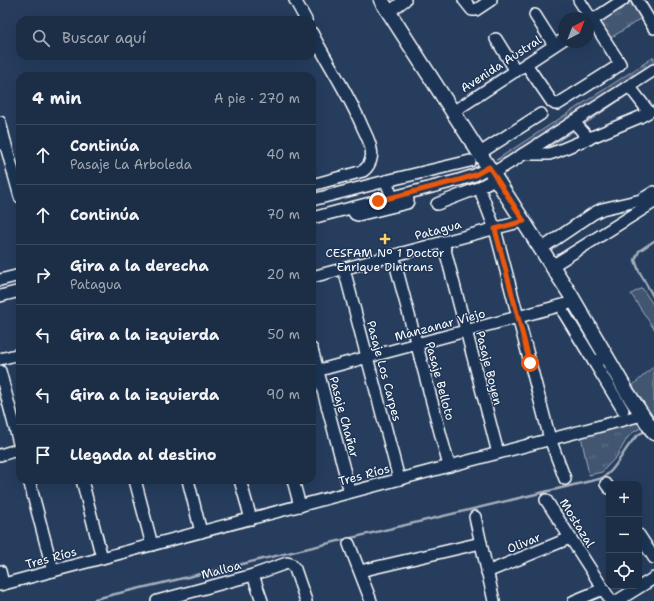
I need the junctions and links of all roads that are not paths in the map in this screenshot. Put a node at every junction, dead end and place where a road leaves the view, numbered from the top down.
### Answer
1 (295, 0) edge
2 (405, 0) edge
3 (464, 0) edge
4 (491, 0) edge
5 (579, 0) edge
6 (623, 0) edge
7 (637, 0) edge
8 (385, 6) edge
9 (585, 12) edge
10 (535, 15) dead end
11 (304, 16) edge
12 (594, 19) edge
13 (594, 28) edge
14 (654, 28) edge
15 (496, 39) dead end
16 (316, 41) edge
17 (558, 41) edge
18 (558, 43) edge
19 (526, 64) junction
20 (654, 70) edge
21 (516, 71) junction
22 (628, 86) junction
23 (651, 111) edge
24 (453, 112) junction
25 (541, 114) dead end
26 (0, 122) edge
27 (574, 122) junction
28 (589, 139) junction
29 (3, 143) edge
30 (523, 154) junction
31 (475, 157) junction
32 (493, 173) junction
33 (386, 181) junction
34 (16, 184) edge
35 (316, 184) edge
36 (654, 192) edge
37 (407, 194) junction
38 (482, 195) dead end
39 (392, 197) junction
40 (316, 199) edge
41 (654, 202) edge
42 (437, 204) dead end
43 (351, 208) junction
44 (316, 217) edge
45 (524, 221) junction
46 (495, 229) junction
47 (443, 242) junction
48 (541, 248) junction
49 (393, 255) junction
50 (552, 266) junction
51 (344, 269) junction
52 (16, 276) edge
53 (316, 276) edge
54 (0, 280) edge
55 (16, 292) edge
56 (0, 296) edge
57 (574, 302) junction
58 (564, 313) dead end
59 (518, 317) junction
60 (466, 331) junction
61 (417, 344) junction
62 (16, 355) edge
63 (367, 357) junction
64 (0, 360) edge
65 (600, 360) junction
66 (0, 371) edge
67 (316, 371) edge
68 (316, 374) edge
69 (623, 410) dead end
70 (642, 414) junction
71 (16, 433) edge
72 (654, 433) edge
73 (550, 439) junction
74 (16, 449) edge
75 (498, 453) junction
76 (0, 455) edge
77 (449, 466) junction
78 (399, 479) junction
79 (566, 480) dead end
80 (30, 484) edge
81 (83, 484) edge
82 (136, 484) edge
83 (189, 484) edge
84 (241, 484) edge
85 (294, 484) edge
86 (350, 492) junction
87 (546, 500) dead end
88 (300, 506) junction
89 (475, 517) dead end
90 (251, 519) junction
91 (201, 532) junction
92 (570, 538) junction
93 (642, 540) edge
94 (481, 543) junction
95 (349, 544) dead end
96 (152, 545) junction
97 (102, 558) junction
98 (654, 558) edge
99 (0, 571) edge
100 (53, 571) junction
101 (360, 571) junction
102 (487, 572) junction
103 (253, 575) junction
104 (654, 578) edge
105 (2, 584) edge
106 (603, 589) junction
107 (157, 601) edge
108 (262, 601) edge
109 (306, 601) edge
110 (372, 601) edge
111 (494, 601) edge
112 (574, 601) edge
113 (611, 601) edge
114 (617, 601) edge

1 - 11 street
2 - 8 street
3 - 4 street
5 - 9 street
6 - 12 street
7 - 14 street
8 - 24 main road
10 - 17 street
13 - 19 street
15 - 21 street
16 - 35 street
18 - 19 street, Avenida Austral
19 - 21 street, Avenida Austral
20 - 22 street
21 - 24 street, Avenida Austral
22 - 23 street
22 - 27 street
23 - 28 street
24 - 31 main road
25 - 31 street
26 - 29 street
27 - 28 street
27 - 30 street
28 - 30 street
29 - 34 street
30 - 32 street
31 - 32 main road
31 - 33 street
32 - 37 street
32 - 42 street
32 - 45 main road
33 - 39 street
33 - 40 street
36 - 48 street
37 - 39 street
37 - 43 street
38 - 46 street
39 - 43 street
41 - 50 street
43 - 44 street
45 - 46 street, Patagua
45 - 48 main road
46 - 47 street, Patagua
46 - 59 street
47 - 49 street, Patagua
47 - 60 street, Pasaje Boyen
48 - 50 main road
49 - 51 street, Patagua
49 - 61 street, Pasaje Belloto
50 - 57 main road
51 - 53 street, Patagua
51 - 63 street, Pasaje Los Carpes
52 - 54 street
55 - 56 street
57 - 59 street, Manzanar Viejo
57 - 65 main road
58 - 65 street
59 - 60 street, Manzanar Viejo
59 - 73 street
60 - 61 street, Manzanar Viejo
60 - 75 street, Pasaje Boyen
61 - 63 street, Manzanar Viejo
61 - 77 street, Pasaje Belloto
62 - 64 street
63 - 67 street, Manzanar Viejo
63 - 78 street, Pasaje Los Carpes
65 - 69 street
65 - 70 main road
66 - 71 street
68 - 86 street, Pasaje Chañar
70 - 72 main road
70 - 73 street, Tres Ríos
73 - 75 street, Tres Ríos
73 - 79 street
74 - 76 street
75 - 77 street, Tres Ríos
77 - 78 street, Tres Ríos
78 - 86 street, Tres Ríos
80 - 100 street
81 - 97 street
82 - 96 street
83 - 91 street
84 - 90 street
85 - 88 street
86 - 88 street, Tres Ríos
87 - 92 street, Mostazal
88 - 90 street, Tres Ríos
89 - 94 street
90 - 91 street, Tres Ríos
91 - 96 street, Tres Ríos
92 - 102 street, Olivar
92 - 106 street, Mostazal
93 - 98 street
94 - 101 street
94 - 102 street
95 - 101 street
96 - 97 street, Tres Ríos
97 - 100 street, Tres Ríos
99 - 105 street
100 - 105 street, Tres Ríos
101 - 110 street
102 - 111 street
103 - 107 street, Malloa
103 - 108 street
103 - 109 street, Malloa
104 - 114 street
106 - 112 street
106 - 113 street, Mostazal

